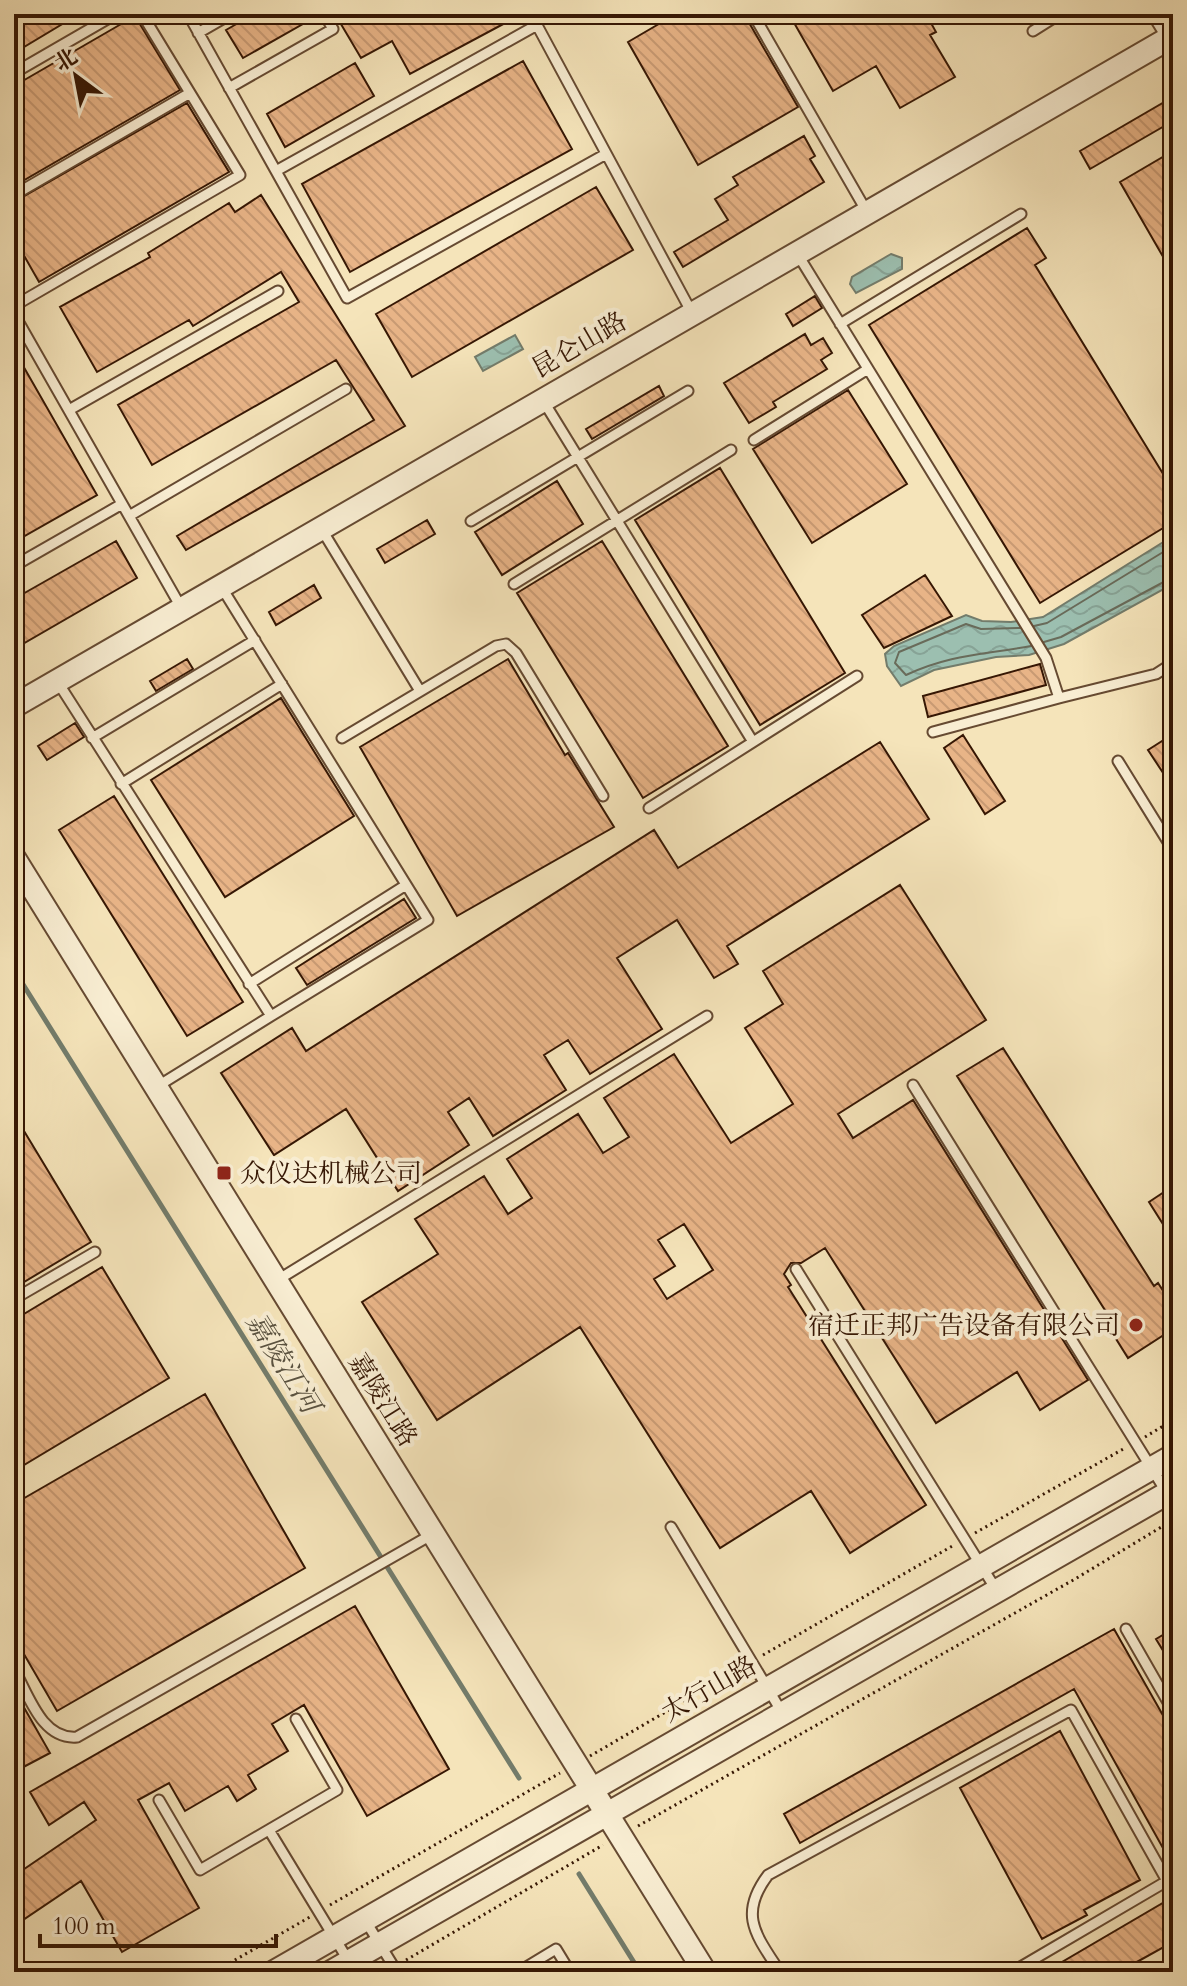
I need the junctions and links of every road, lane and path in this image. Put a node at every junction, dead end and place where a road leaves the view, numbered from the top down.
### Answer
1 (116, 14) edge
2 (142, 14) edge
3 (188, 14) edge
4 (231, 14) edge
5 (324, 14) edge
6 (531, 14) edge
7 (753, 14) edge
8 (1060, 14) edge
9 (1152, 14) edge
10 (537, 25) junction
11 (1033, 31) dead end
12 (198, 33) junction
13 (1170, 37) edge
14 (14, 73) edge
15 (229, 88) junction
16 (190, 93) junction
17 (606, 154) junction
18 (276, 171) junction
19 (14, 195) edge
20 (867, 212) junction
21 (1021, 214) dead end
22 (796, 252) junction
23 (278, 291) dead end
24 (14, 306) edge
25 (692, 313) junction
26 (14, 314) edge
27 (840, 324) junction
28 (868, 369) junction
29 (346, 389) dead end
30 (688, 391) dead end
31 (542, 399) junction
32 (69, 410) junction
33 (754, 440) dead end
34 (731, 450) dead end
35 (576, 456) junction
36 (122, 504) junction
37 (129, 516) junction
38 (471, 521) dead end
39 (617, 521) junction
40 (321, 527) junction
41 (14, 566) edge
42 (514, 584) dead end
43 (221, 586) junction
44 (182, 609) junction
45 (255, 640) junction
46 (1173, 663) edge
47 (857, 676) dead end
48 (57, 681) junction
49 (282, 684) junction
50 (420, 691) junction
51 (1059, 698) junction
52 (14, 706) edge
53 (933, 732) dead end
54 (92, 738) junction
55 (342, 738) dead end
56 (753, 742) junction
57 (1118, 761) dead end
58 (121, 784) junction
59 (603, 796) dead end
60 (649, 808) dead end
61 (1173, 850) edge
62 (14, 858) edge
63 (406, 885) junction
64 (249, 984) junction
65 (271, 1016) junction
66 (707, 1016) dead end
67 (913, 1085) dead end
68 (156, 1087) junction
69 (14, 1108) edge
70 (14, 1116) edge
71 (95, 1252) dead end
72 (796, 1269) dead end
73 (276, 1281) junction
74 (14, 1299) edge
75 (1173, 1420) edge
76 (1136, 1442) junction
77 (1173, 1456) edge
78 (1152, 1468) junction
79 (1170, 1492) edge
80 (1173, 1520) edge
81 (671, 1527) dead end
82 (433, 1534) junction
83 (964, 1539) junction
84 (981, 1565) junction
85 (997, 1591) junction
86 (1126, 1629) dead end
87 (751, 1662) junction
88 (14, 1669) edge
89 (767, 1687) junction
90 (1173, 1711) edge
91 (783, 1714) junction
92 (296, 1719) dead end
93 (576, 1764) junction
94 (592, 1789) junction
95 (159, 1800) dead end
96 (608, 1815) junction
97 (269, 1830) junction
98 (620, 1835) junction
99 (1170, 1879) edge
100 (318, 1911) junction
101 (365, 1920) junction
102 (334, 1938) junction
103 (379, 1945) junction
104 (774, 1963) junction
105 (340, 1967) edge
106 (395, 1970) edge
107 (214, 1972) edge
108 (274, 1972) edge
109 (518, 1972) edge
110 (570, 1972) edge
111 (705, 1972) edge
112 (759, 1972) edge
113 (780, 1972) edge
114 (1012, 1972) edge

1 - 14 lane
2 - 16 lane
3 - 12 lane
4 - 12 lane
5 - 15 lane
6 - 10 lane
7 - 20 lane
8 - 11 lane
9 - 13 lane
10 - 17 lane
10 - 18 lane
12 - 15 lane
13 - 20 street, 昆仑山路
15 - 18 lane
16 - 19 lane
16 - 24 lane
17 - 18 lane
17 - 25 lane
20 - 22 street, 昆仑山路
21 - 27 lane
22 - 25 street, 昆仑山路
22 - 27 lane
23 - 32 lane
25 - 31 street, 昆仑山路
26 - 32 lane
27 - 28 lane
28 - 33 lane
28 - 51 lane
29 - 37 lane
30 - 35 lane
31 - 35 lane
31 - 40 street, 昆仑山路
32 - 36 lane
34 - 39 lane
35 - 38 lane
35 - 39 lane
36 - 37 lane
36 - 41 lane
37 - 44 lane
39 - 42 lane
39 - 56 lane
40 - 43 street, 昆仑山路
40 - 50 lane
43 - 44 street, 昆仑山路
43 - 45 lane
44 - 48 street, 昆仑山路
45 - 49 lane
45 - 54 lane
46 - 51 lane
47 - 56 lane
48 - 52 street, 昆仑山路
48 - 54 lane
49 - 58 lane
49 - 63 lane
50 - 55 lane
50 - 59 lane
51 - 53 lane
54 - 58 lane
56 - 60 lane
57 - 61 lane
58 - 64 lane
62 - 68 street, 嘉陵江路
63 - 64 lane
63 - 65 lane
64 - 65 lane
65 - 68 lane
66 - 73 lane
67 - 76 lane
68 - 73 street, 嘉陵江路
69 - 70 lane
71 - 74 lane
72 - 83 lane
73 - 82 street, 嘉陵江路
75 - 76 path
76 - 78 lane
76 - 83 path
77 - 78 street, 太行山路
78 - 79 lane
78 - 84 street, 太行山路
79 - 85 street
80 - 98 path
81 - 87 lane
82 - 88 lane
82 - 93 street, 嘉陵江路
83 - 84 lane
83 - 87 path
84 - 85 lane
84 - 89 street, 太行山路
85 - 91 street
86 - 90 lane
87 - 89 lane
87 - 93 path
89 - 91 lane
89 - 94 street, 太行山路
91 - 96 street
92 - 97 lane
93 - 94 street, 嘉陵江路
93 - 100 path
94 - 96 street, 嘉陵江路
94 - 101 street, 太行山路
95 - 97 lane
96 - 98 street, 嘉陵江路
96 - 103 street
97 - 100 lane
98 - 106 path
98 - 111 street, 嘉陵江路
99 - 104 lane
99 - 114 lane
100 - 102 lane
100 - 107 path
101 - 102 street, 太行山路
101 - 103 lane
102 - 105 lane
102 - 108 street, 太行山路
103 - 105 street
103 - 106 lane
104 - 112 lane
104 - 113 lane
109 - 110 lane

